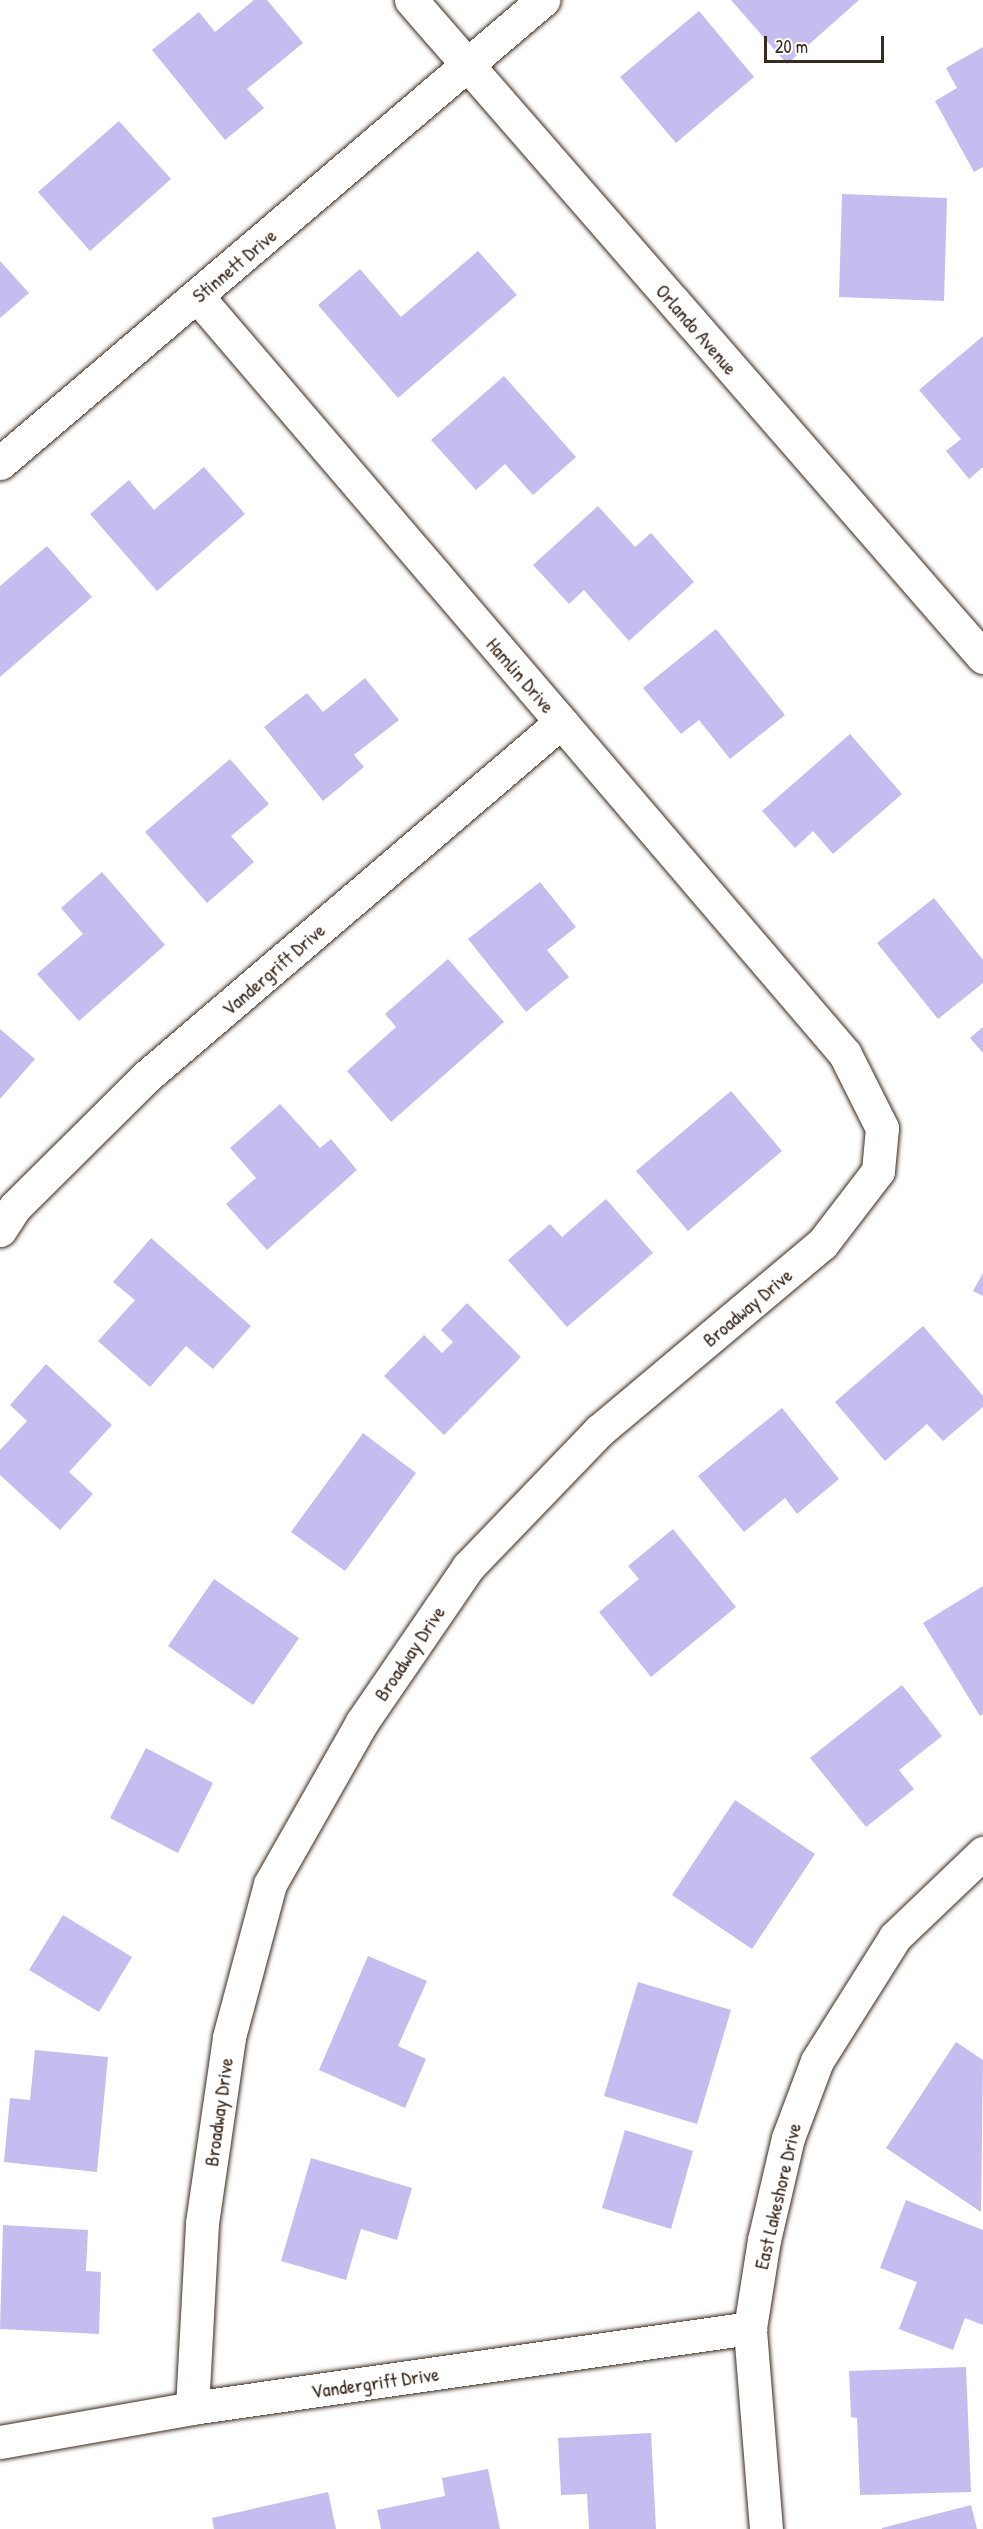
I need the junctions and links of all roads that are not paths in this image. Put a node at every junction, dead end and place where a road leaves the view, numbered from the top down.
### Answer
1 (411, 0) edge
2 (543, 0) edge
3 (468, 66) junction
4 (197, 296) junction
5 (0, 463) edge
6 (983, 657) edge
7 (561, 722) junction
8 (845, 1054) joint
9 (0, 1230) edge
10 (983, 1853) edge
11 (750, 2328) junction
12 (192, 2408) junction
13 (0, 2442) edge
14 (766, 2529) edge

1 - 3 street, Orlando Avenue
2 - 3 street, Stinnett Drive
3 - 4 street, Stinnett Drive
3 - 6 street, Orlando Avenue
4 - 5 street, Stinnett Drive
4 - 7 street, Hamlin Drive
7 - 8 street, Hamlin Drive
7 - 9 street, Vandergrift Drive
8 - 12 street, Broadway Drive
10 - 11 street, East Lakeshore Drive
11 - 12 street, Vandergrift Drive
11 - 14 street, East Lakeshore Drive
12 - 13 street, Vandergrift Drive

